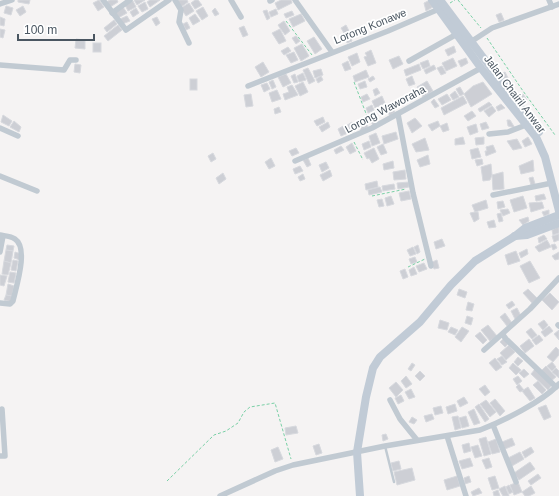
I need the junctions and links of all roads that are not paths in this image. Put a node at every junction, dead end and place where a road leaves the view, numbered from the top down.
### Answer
1 (12, 0) edge
2 (104, 0) edge
3 (130, 0) edge
4 (169, 0) edge
5 (176, 0) edge
6 (231, 0) edge
7 (295, 0) edge
8 (432, 0) edge
9 (440, 0) edge
10 (549, 0) edge
11 (0, 4) edge
12 (559, 4) edge
13 (552, 7) junction
14 (439, 9) junction
15 (112, 12) junction
16 (240, 17) dead end
17 (457, 34) junction
18 (189, 42) dead end
19 (468, 44) junction
20 (332, 52) junction
21 (76, 60) dead end
22 (409, 61) dead end
23 (0, 65) edge
24 (481, 68) junction
25 (248, 86) dead end
26 (398, 114) junction
27 (526, 125) junction
28 (0, 128) edge
29 (490, 134) dead end
30 (18, 136) dead end
31 (295, 161) dead end
32 (0, 176) edge
33 (552, 183) junction
34 (559, 190) edge
35 (37, 191) dead end
36 (493, 195) dead end
37 (559, 212) edge
38 (559, 215) edge
39 (559, 223) edge
40 (2, 235) edge
41 (515, 236) junction
42 (0, 252) edge
43 (431, 266) dead end
44 (559, 278) edge
45 (0, 303) edge
46 (503, 334) junction
47 (484, 350) dead end
48 (558, 385) edge
49 (390, 400) dead end
50 (2, 409) dead end
51 (493, 425) junction
52 (447, 436) junction
53 (417, 440) junction
54 (385, 446) junction
55 (357, 452) junction
56 (0, 456) edge
57 (394, 482) dead end
58 (516, 482) dead end
59 (220, 496) edge
60 (360, 496) edge
61 (466, 496) edge

1 - 11 street
2 - 15 street
3 - 15 street
4 - 15 street
5 - 18 street
6 - 16 street
7 - 20 street, Lorong Konawe
8 - 14 main road, Jalan Chairil Anwar
9 - 19 main road, Jalan Chairil Anwar
10 - 13 street
12 - 13 street
13 - 19 street
14 - 17 main road, Jalan Chairil Anwar
14 - 20 street, Lorong Konawe
17 - 19 main road, Jalan Chairil Anwar
17 - 22 street
19 - 24 main road, Jalan Chairil Anwar
19 - 34 main road, Jalan Chairil Anwar
20 - 25 street, Lorong Konawe
21 - 23 street
24 - 26 street, Lorong Waworaha
24 - 27 main road, Jalan Chairil Anwar
26 - 31 street, Lorong Waworaha
26 - 43 street
27 - 29 street
27 - 33 main road, Jalan Chairil Anwar
28 - 30 street
32 - 35 street
33 - 36 street
33 - 37 main road, Jalan Chairil Anwar
38 - 41 main road
39 - 41 main road
40 - 42 street
40 - 45 street
41 - 55 main road
44 - 46 street
46 - 47 street
46 - 48 street
48 - 51 street
49 - 53 street
50 - 56 street
51 - 52 street
51 - 58 street
52 - 53 street
52 - 61 street
53 - 54 street
54 - 55 street
54 - 57 lane
55 - 59 street
55 - 60 main road

